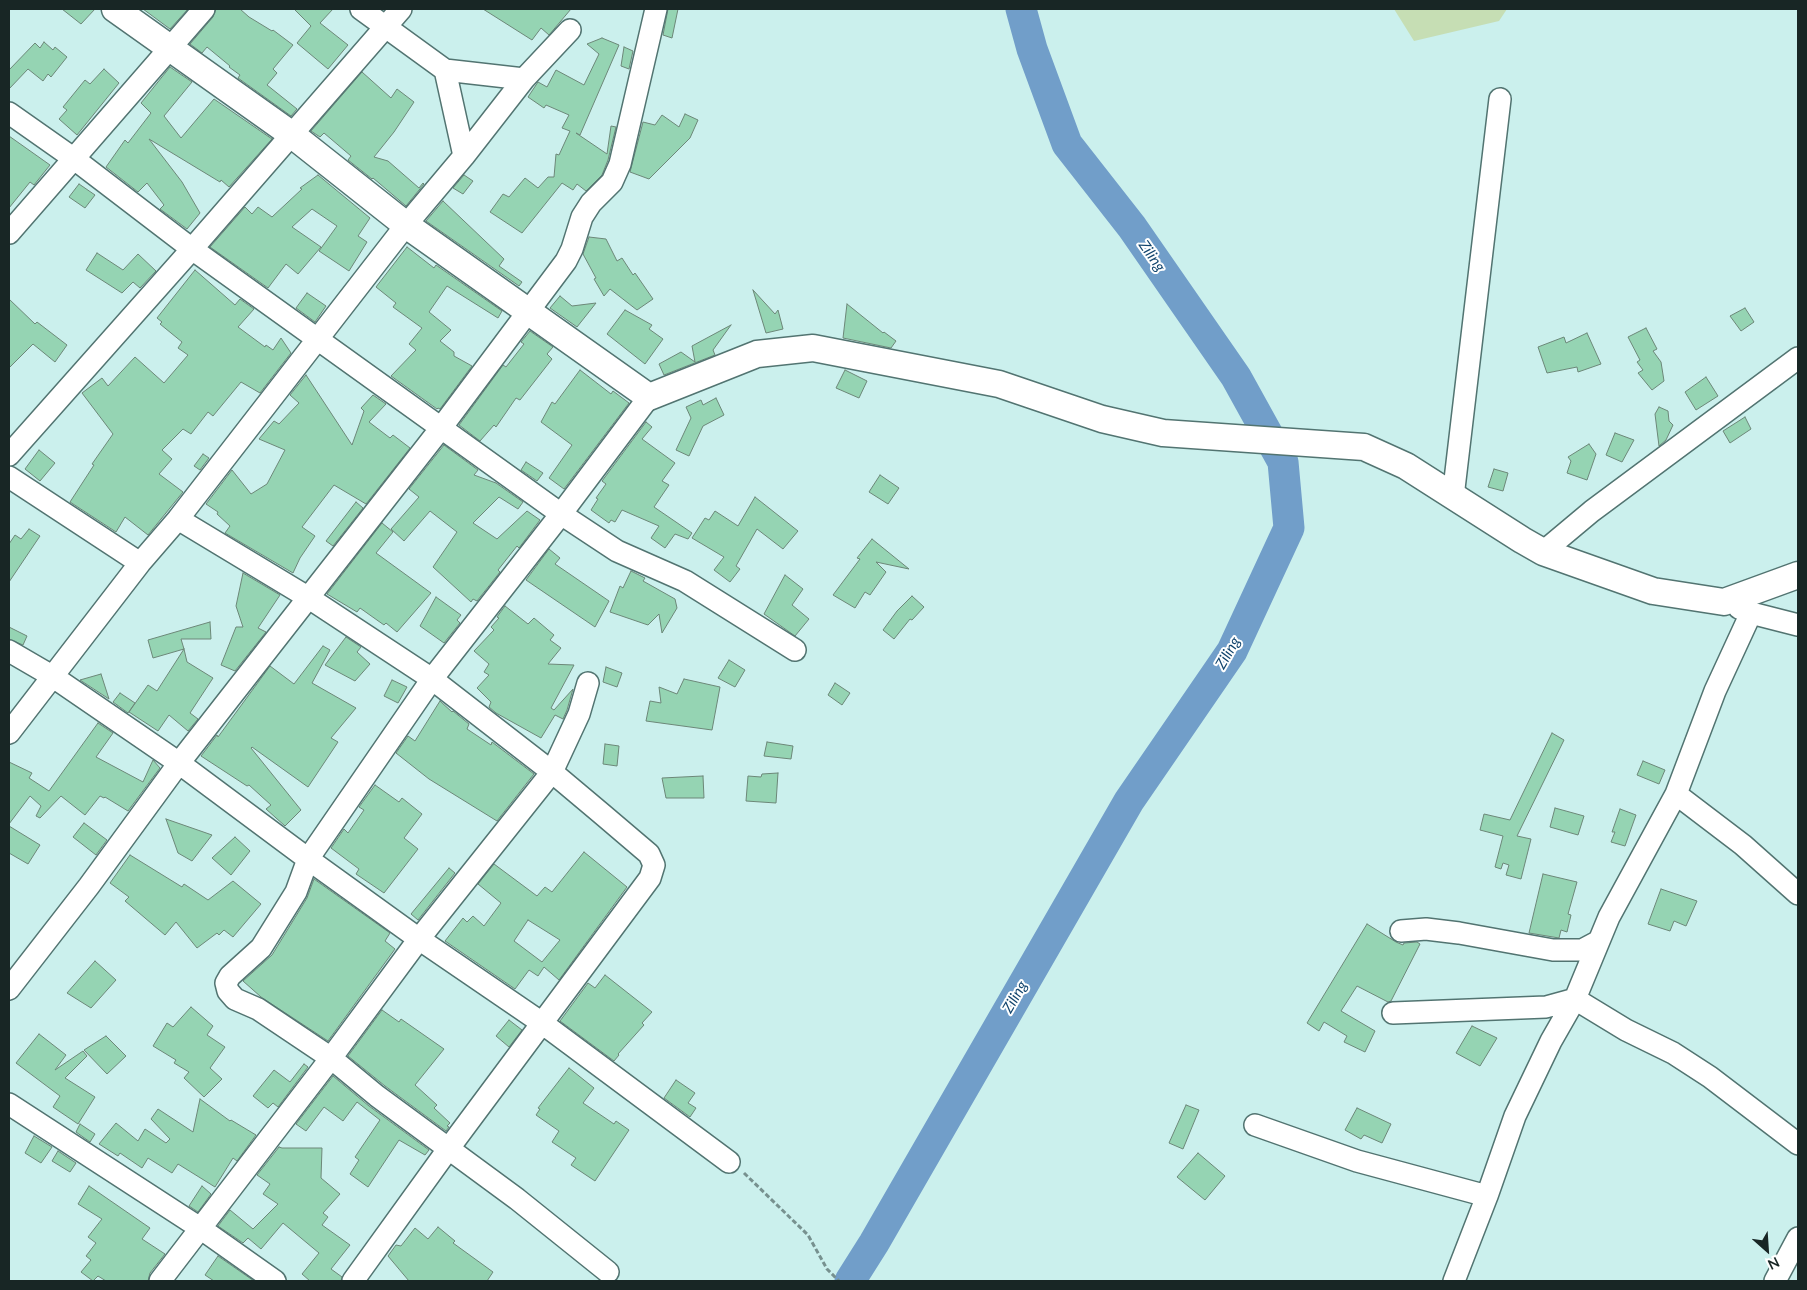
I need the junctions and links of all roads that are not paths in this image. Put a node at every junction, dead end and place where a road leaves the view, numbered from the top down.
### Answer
1 (115, 9) edge
2 (204, 9) edge
3 (361, 9) edge
4 (401, 9) edge
5 (656, 9) edge
6 (385, 27) junction
7 (570, 30) dead end
8 (170, 48) junction
9 (445, 70) junction
10 (524, 79) junction
11 (1500, 99) dead end
12 (9, 113) edge
13 (291, 134) junction
14 (464, 156) junction
15 (73, 158) junction
16 (406, 225) junction
17 (9, 233) edge
18 (192, 249) junction
19 (527, 311) junction
20 (318, 338) junction
21 (1798, 358) edge
22 (648, 397) junction
23 (441, 428) junction
24 (9, 454) edge
25 (9, 477) edge
26 (1454, 496) junction
27 (561, 514) junction
28 (178, 520) junction
29 (1544, 552) junction
30 (140, 563) junction
31 (1798, 575) edge
32 (309, 598) junction
33 (1724, 602) junction
34 (1751, 613) junction
35 (1798, 625) edge
36 (795, 650) dead end
37 (9, 651) edge
38 (52, 676) junction
39 (432, 679) junction
40 (588, 684) dead end
41 (9, 733) edge
42 (179, 763) junction
43 (552, 772) junction
44 (1676, 794) junction
45 (308, 859) junction
46 (1798, 894) edge
47 (1401, 931) dead end
48 (420, 939) junction
49 (1599, 941) junction
50 (9, 989) edge
51 (1575, 999) junction
52 (1394, 1013) dead end
53 (542, 1023) junction
54 (331, 1058) junction
55 (9, 1104) edge
56 (1256, 1125) dead end
57 (1798, 1144) edge
58 (449, 1148) junction
59 (729, 1162) road end
60 (1487, 1196) junction
61 (200, 1228) junction
62 (1798, 1238) edge
63 (608, 1272) dead end
64 (160, 1281) edge
65 (275, 1281) edge
66 (353, 1281) edge
67 (1454, 1281) edge
68 (1775, 1281) edge

1 - 8 main road
2 - 8 street
3 - 6 street
4 - 6 street
5 - 19 street
6 - 9 street
6 - 13 street
7 - 10 street
8 - 13 main road
8 - 15 street
9 - 10 street
9 - 14 street
10 - 14 street
11 - 26 street
12 - 15 street
13 - 16 main road
13 - 18 street
14 - 16 street
15 - 17 street
15 - 18 street
16 - 19 main road
16 - 20 street
18 - 20 street
18 - 24 street
19 - 22 main road
19 - 23 street
20 - 23 street
20 - 28 street
21 - 29 street
22 - 26 main road
22 - 27 street
23 - 27 street
23 - 32 street
25 - 30 street
26 - 29 main road
27 - 36 street
27 - 39 street
28 - 30 street
28 - 32 street
29 - 33 main road
30 - 38 street
31 - 33 main road
32 - 39 street
32 - 42 street
33 - 34 street
34 - 35 street
34 - 44 street
37 - 38 street
38 - 41 street
38 - 42 street
39 - 43 street
39 - 45 street
40 - 43 street
42 - 45 street
42 - 50 street
43 - 48 street
43 - 53 street
44 - 46 street
44 - 49 street
45 - 48 street
45 - 54 street
47 - 49 street
48 - 53 street
48 - 54 street
49 - 51 street
51 - 52 street
51 - 57 street
51 - 60 street
53 - 58 street
53 - 59 street
54 - 58 street
54 - 61 street
55 - 61 street
56 - 60 street
58 - 63 street
58 - 66 street
60 - 67 street
61 - 64 street
61 - 65 street
62 - 68 street

